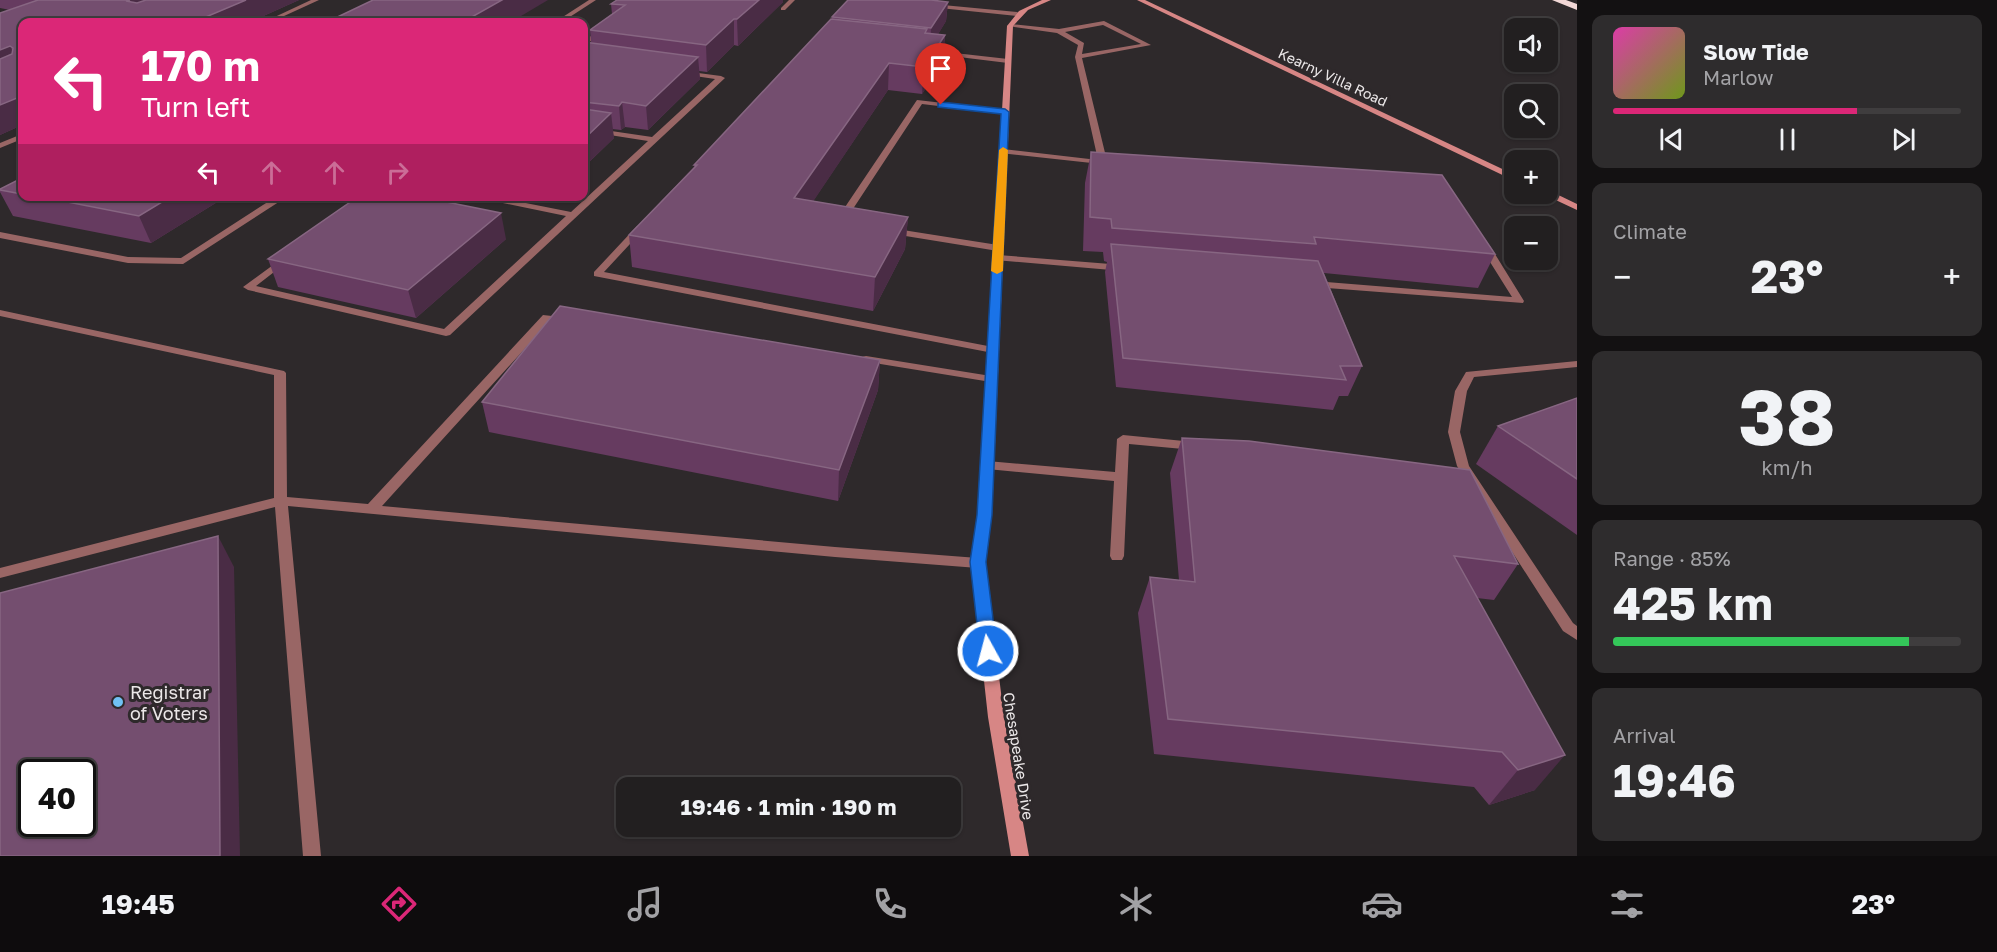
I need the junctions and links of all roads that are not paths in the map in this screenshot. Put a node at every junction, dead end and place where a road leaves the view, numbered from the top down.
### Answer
1 (316, 0) edge
2 (594, 0) edge
3 (792, 0) edge
4 (961, 0) edge
5 (1048, 0) edge
6 (1140, 0) edge
7 (1557, 0) edge
8 (920, 4) edge
9 (1577, 7) edge
10 (955, 8) junction
11 (783, 9) dead end
12 (1017, 14) junction
13 (276, 18) edge
14 (565, 18) edge
15 (609, 25) edge
16 (1010, 26) junction
17 (1059, 31) junction
18 (588, 41) edge
19 (917, 51) edge
20 (1078, 57) junction
21 (1008, 61) junction
22 (675, 72) edge
23 (1005, 112) junction
24 (588, 130) edge
25 (18, 138) edge
26 (654, 140) junction
27 (0, 146) edge
28 (1003, 151) junction
29 (1103, 163) junction
30 (1115, 164) edge
31 (1504, 173) edge
32 (1558, 198) edge
33 (276, 201) edge
34 (499, 201) edge
35 (1577, 207) edge
36 (573, 215) junction
37 (645, 222) edge
38 (850, 225) edge
39 (884, 230) edge
40 (0, 235) edge
41 (1481, 240) edge
42 (296, 252) edge
43 (998, 253) junction
44 (1134, 269) edge
45 (1309, 283) edge
46 (0, 313) edge
47 (582, 322) edge
48 (993, 350) junction
49 (851, 357) edge
50 (1577, 364) edge
51 (991, 379) junction
52 (1206, 447) edge
53 (987, 465) junction
54 (1120, 477) junction
55 (281, 501) junction
56 (370, 510) junction
57 (1117, 556) dead end
58 (978, 562) junction
59 (0, 573) edge
60 (1577, 634) edge
61 (312, 856) edge
62 (1020, 856) edge

1 - 13 lane
2 - 14 lane
3 - 11 lane
4 - 10 lane
5 - 12 street
6 - 31 street, Kearny Villa Road
7 - 9 highway
8 - 10 lane
10 - 12 lane
12 - 16 street, Chesapeake Drive
15 - 18 lane
16 - 17 lane
16 - 21 street, Chesapeake Drive
17 - 20 lane
17 - 20 lane
19 - 21 lane
20 - 29 lane
21 - 23 street, Chesapeake Drive
22 - 26 lane
23 - 28 street, Chesapeake Drive
23 - 38 lane
24 - 26 lane
25 - 27 lane
26 - 36 lane
28 - 29 lane
28 - 43 street, Chesapeake Drive
29 - 30 lane
32 - 35 street
33 - 40 lane
34 - 36 lane
36 - 42 lane
37 - 48 lane
39 - 43 lane
41 - 45 lane
43 - 44 lane
43 - 48 street, Chesapeake Drive
46 - 55 lane
47 - 56 lane
48 - 51 street, Chesapeake Drive
49 - 51 lane
50 - 60 lane
51 - 53 street, Chesapeake Drive
52 - 54 lane
53 - 54 lane
53 - 58 street, Chesapeake Drive
54 - 57 lane
55 - 56 lane
55 - 59 lane
55 - 61 lane
56 - 58 lane
58 - 62 street, Chesapeake Drive

